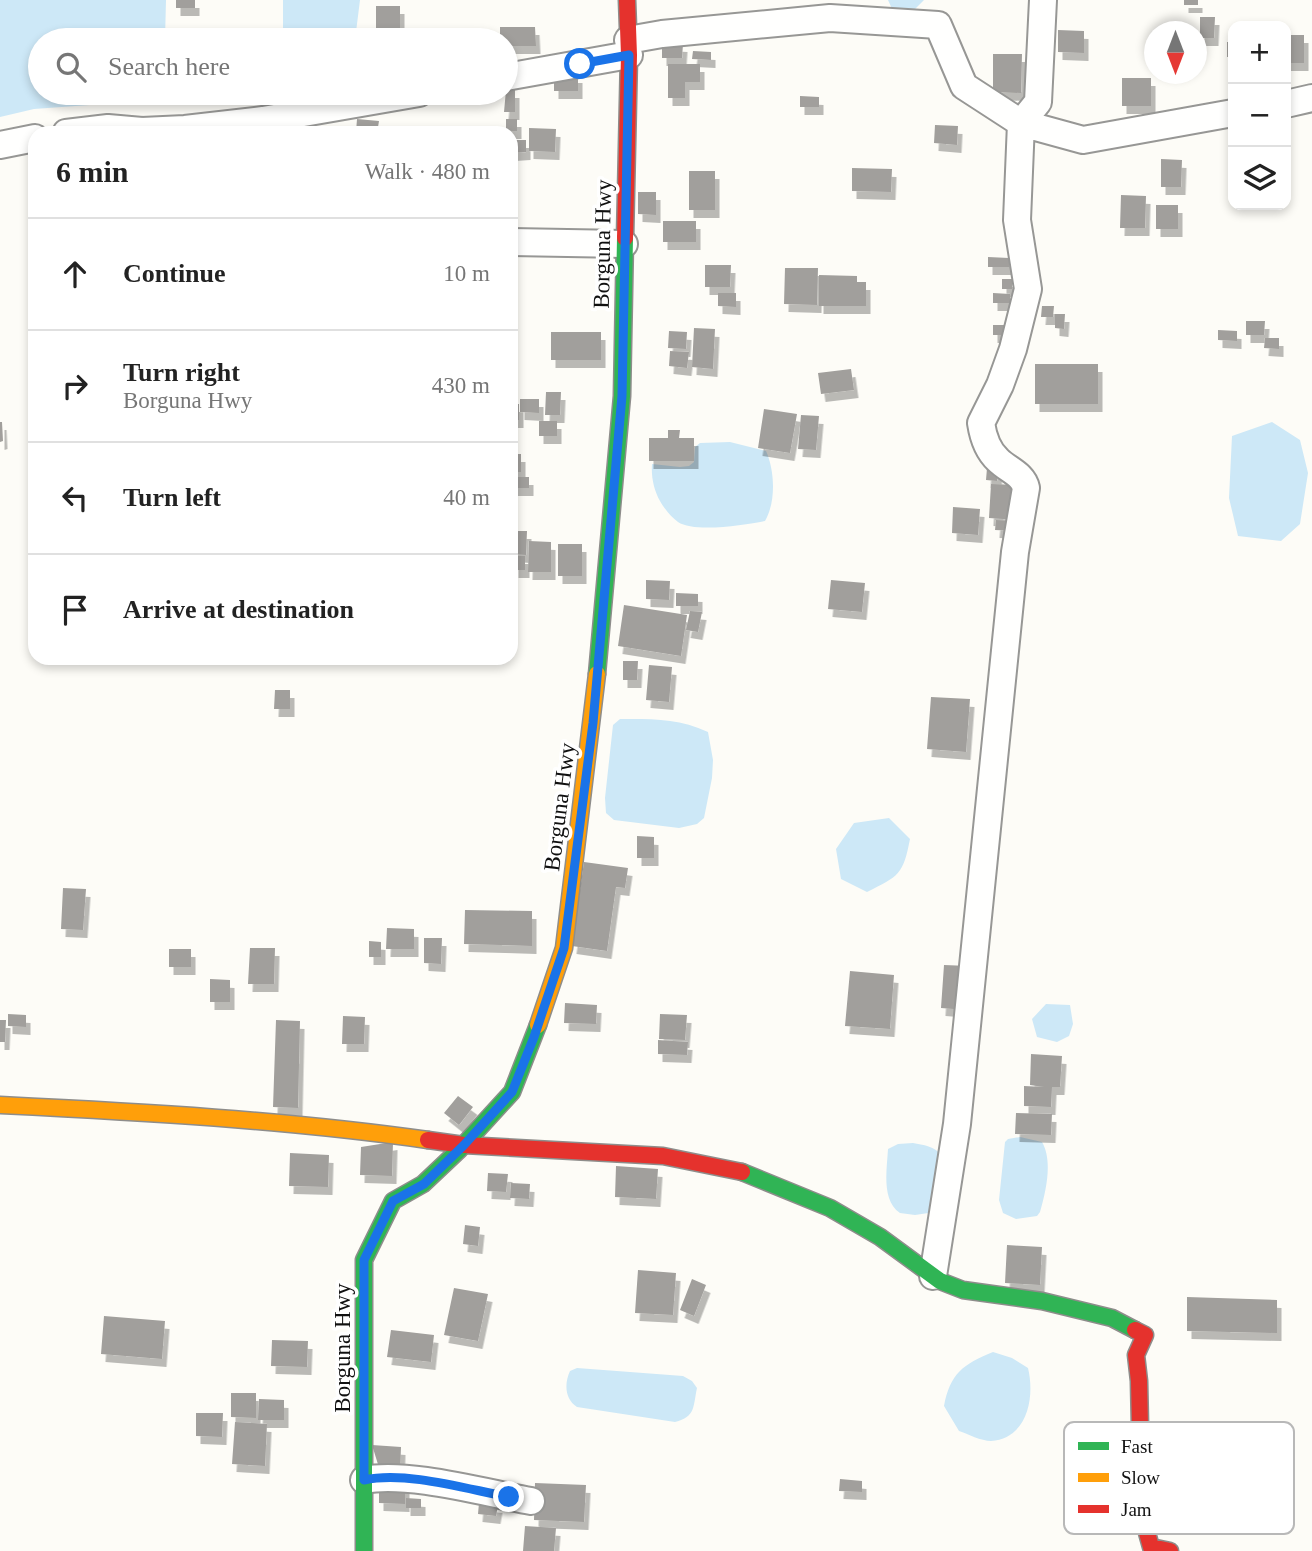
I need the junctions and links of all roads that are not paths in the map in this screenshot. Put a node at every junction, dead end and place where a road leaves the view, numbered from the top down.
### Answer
1 (627, 0) edge
2 (1043, 0) edge
3 (629, 48) junction
4 (518, 74) edge
5 (1312, 98) edge
6 (1291, 103) edge
7 (350, 105) edge
8 (1228, 115) edge
9 (1021, 123) junction
10 (210, 126) edge
11 (28, 139) edge
12 (0, 145) edge
13 (518, 242) edge
14 (624, 244) junction
15 (0, 1105) edge
16 (464, 1145) junction
17 (933, 1276) junction
18 (1140, 1422) edge
19 (364, 1480) junction
20 (531, 1501) dead end
21 (1148, 1534) edge
22 (364, 1551) edge
23 (1170, 1551) edge

1 - 3 street, Borguna Hwy
2 - 9 street
3 - 4 street
3 - 9 street
3 - 14 street, Borguna Hwy
5 - 6 street
7 - 10 street
8 - 9 street
9 - 17 street
11 - 12 street
13 - 14 street
14 - 16 street, Borguna Hwy
15 - 16 street
16 - 17 street
16 - 19 street, Borguna Hwy
17 - 18 street
19 - 20 street
19 - 22 street, Borguna Hwy
21 - 23 street

